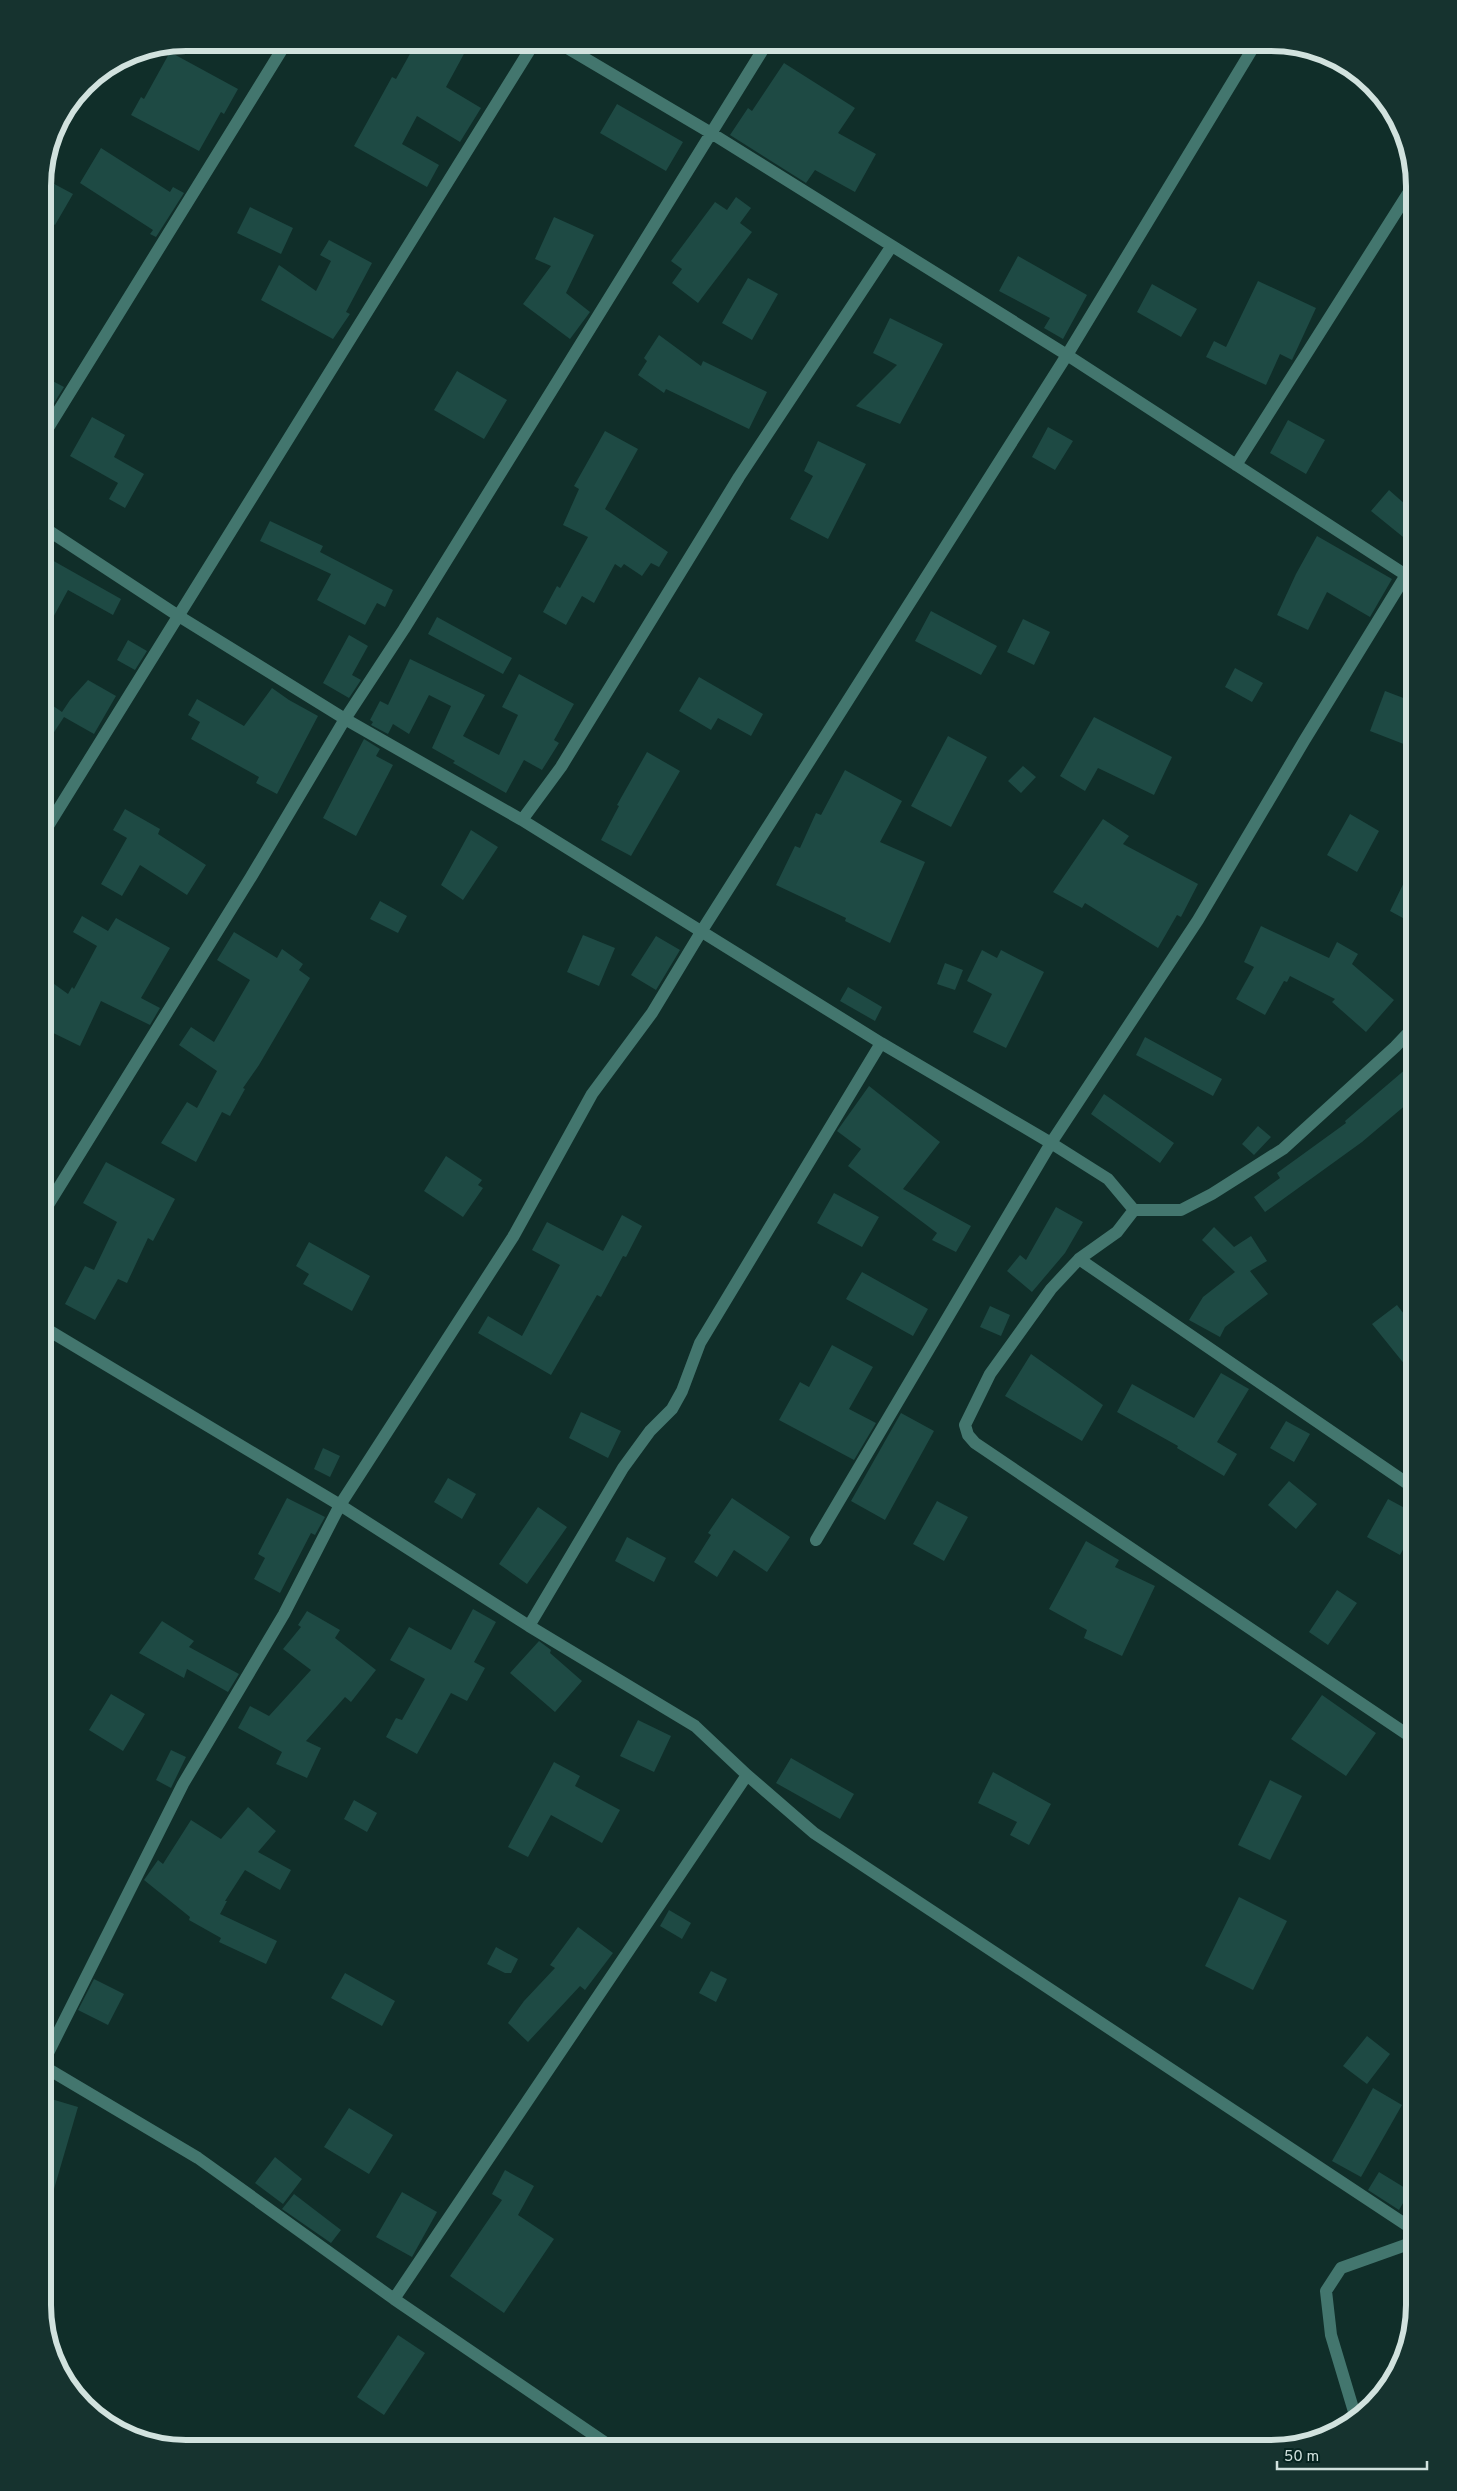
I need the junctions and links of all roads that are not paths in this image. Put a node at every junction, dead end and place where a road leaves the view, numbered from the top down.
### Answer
1 (280, 52) edge
2 (528, 52) edge
3 (574, 52) edge
4 (761, 52) edge
5 (1251, 52) edge
6 (711, 133) junction
7 (1406, 197) edge
8 (891, 247) junction
9 (1067, 355) junction
10 (52, 422) edge
11 (1236, 465) junction
12 (52, 533) edge
13 (1406, 571) edge
14 (1406, 584) edge
15 (177, 615) junction
16 (345, 719) junction
17 (52, 820) edge
18 (522, 820) junction
19 (701, 932) junction
20 (1406, 1035) edge
21 (881, 1043) junction
22 (1051, 1143) junction
23 (52, 1199) edge
24 (1134, 1210) junction
25 (1080, 1259) junction
26 (51, 1332) edge
27 (1406, 1483) edge
28 (340, 1505) junction
29 (816, 1540) dead end
30 (528, 1626) junction
31 (1406, 1735) edge
32 (747, 1776) junction
33 (51, 2046) edge
34 (51, 2069) edge
35 (1406, 2225) edge
36 (1406, 2245) edge
37 (394, 2299) junction
38 (1354, 2411) edge
39 (600, 2439) edge

1 - 10 street
2 - 15 street
3 - 6 street
4 - 6 street
5 - 9 street
6 - 8 street
6 - 16 street
7 - 11 street
8 - 9 street
8 - 18 street
9 - 11 street
9 - 19 street
11 - 13 street
12 - 15 street
14 - 22 street
15 - 16 street
15 - 17 street
16 - 18 street
16 - 23 street
18 - 19 street
19 - 21 street
19 - 28 street
20 - 24 street
21 - 22 street
21 - 30 street
22 - 24 street
22 - 29 street
24 - 25 street
25 - 27 street
25 - 31 street
26 - 28 street
28 - 30 street
28 - 33 street
30 - 32 street
32 - 35 street
32 - 37 street
34 - 37 street
36 - 38 street
37 - 39 street

